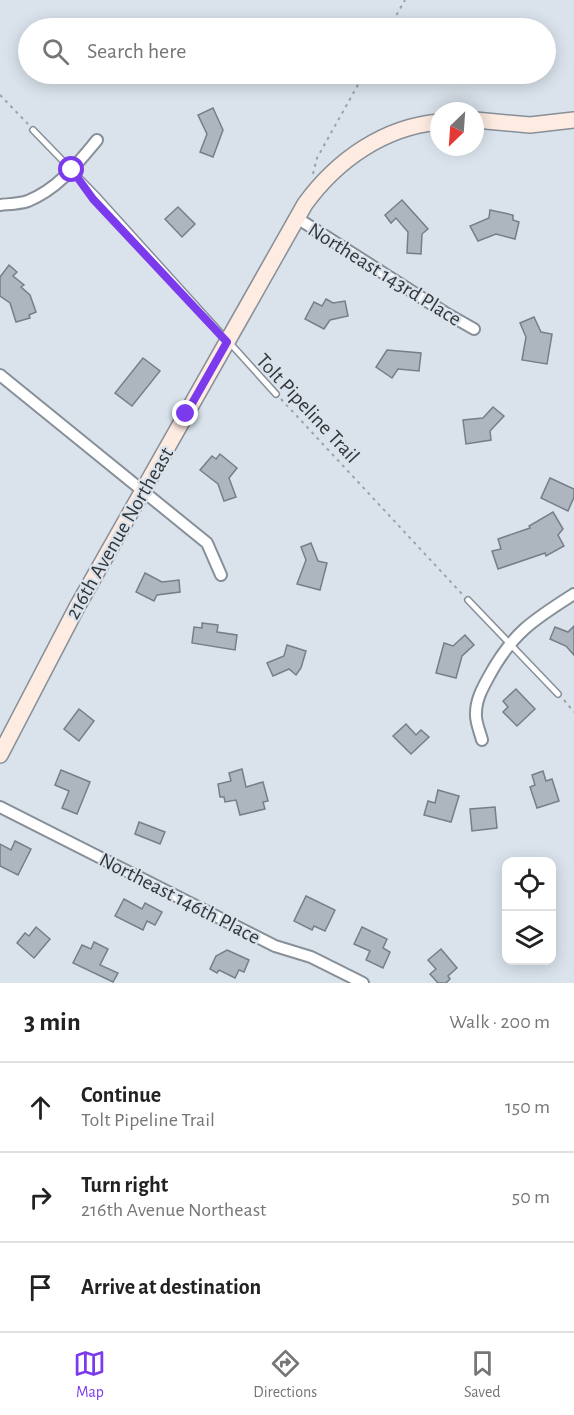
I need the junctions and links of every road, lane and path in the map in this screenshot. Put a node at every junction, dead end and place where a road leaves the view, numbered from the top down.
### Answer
1 (405, 0) edge
2 (395, 18) edge
3 (358, 84) edge
4 (0, 95) edge
5 (574, 120) edge
6 (484, 121) edge
7 (430, 123) edge
8 (33, 130) joint
9 (97, 140) dead end
10 (72, 170) junction
11 (314, 192) junction
12 (0, 205) edge
13 (297, 218) junction
14 (474, 329) dead end
15 (228, 340) junction
16 (0, 375) edge
17 (276, 394) joint
18 (143, 490) junction
19 (221, 575) dead end
20 (574, 594) edge
21 (468, 600) joint
22 (510, 643) junction
23 (558, 694) joint
24 (574, 712) edge
25 (482, 740) dead end
26 (0, 755) edge
27 (0, 807) edge
28 (363, 983) edge

1 - 2 path
3 - 11 path
4 - 8 path
5 - 6 street
7 - 11 street, 216th Avenue Northeast
8 - 10 lane
9 - 10 street
10 - 12 street
10 - 15 lane
11 - 13 street, 216th Avenue Northeast
13 - 14 street, Northeast 143rd Place
13 - 15 street, 216th Avenue Northeast
15 - 17 lane
15 - 18 street, 216th Avenue Northeast
16 - 18 street
17 - 21 path, Tolt Pipeline Trail
18 - 19 street
18 - 26 street, 216th Avenue Northeast
20 - 22 street
21 - 22 lane
22 - 23 lane
22 - 25 street
23 - 24 path
27 - 28 street, Northeast 146th Place

